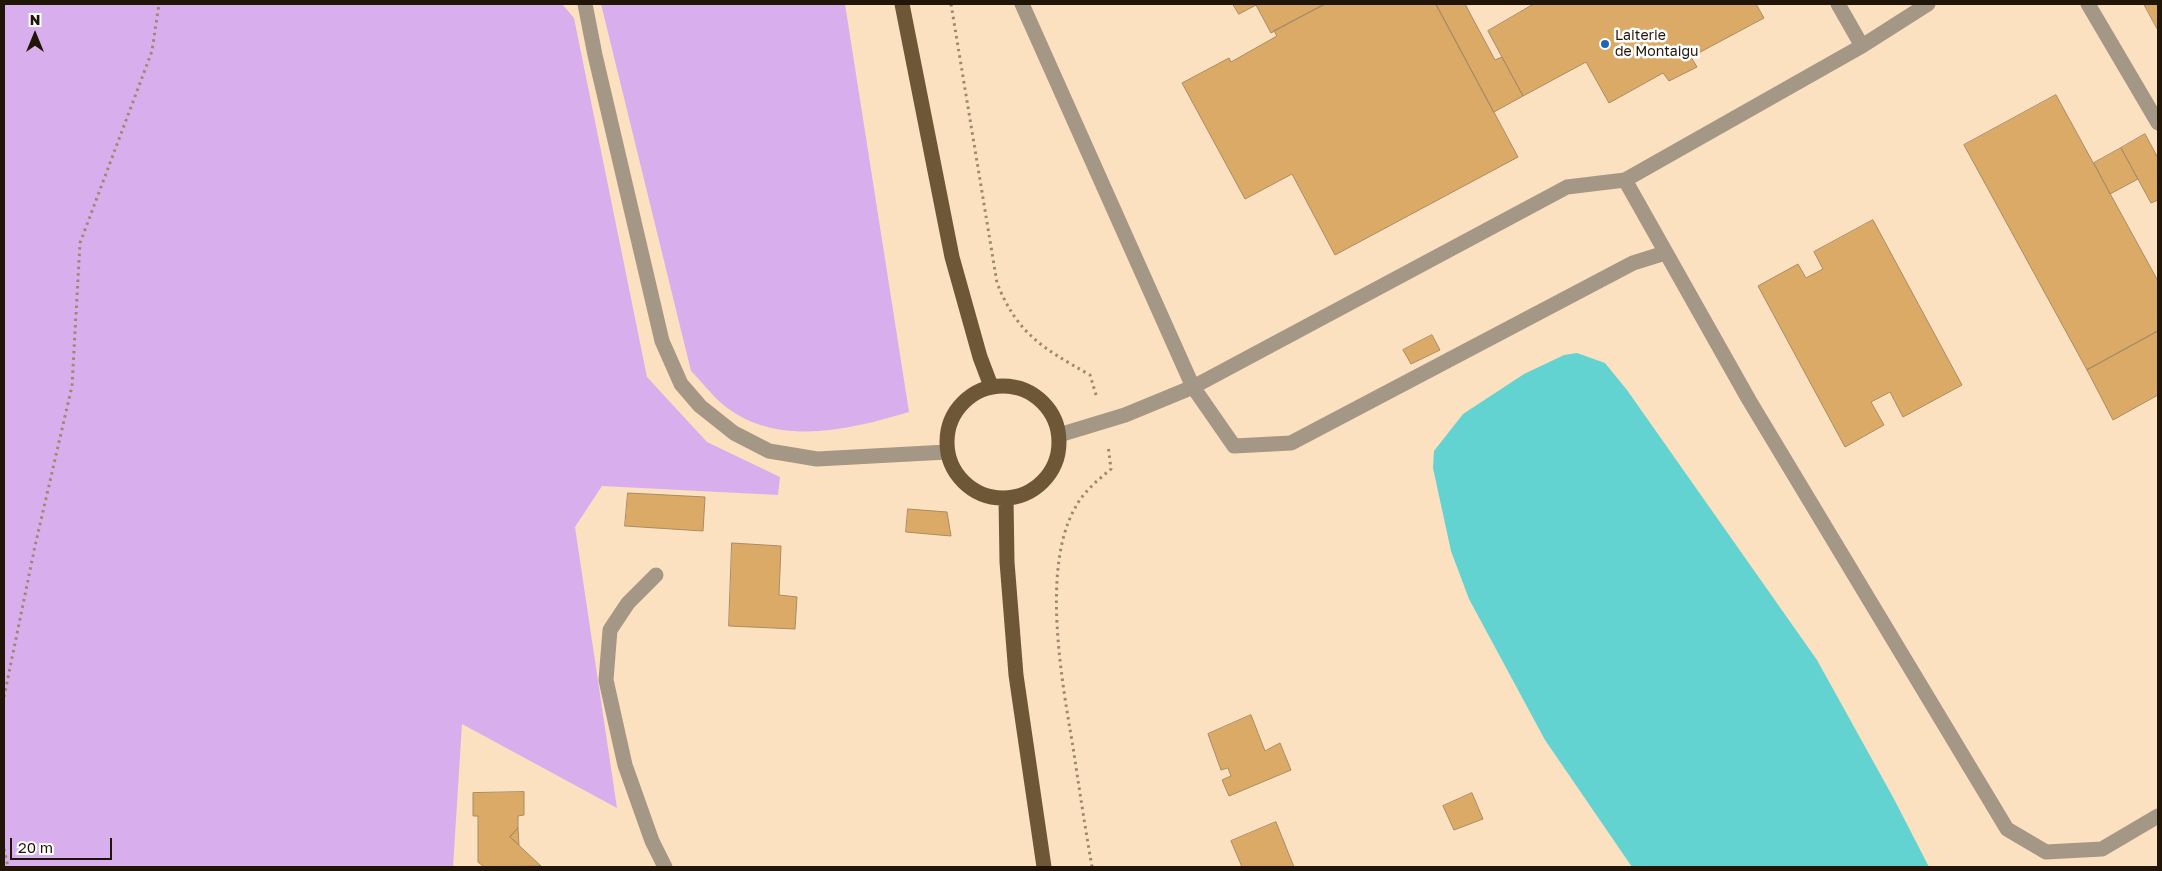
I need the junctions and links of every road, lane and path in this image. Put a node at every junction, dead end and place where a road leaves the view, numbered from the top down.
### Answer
1 (158, 4) edge
2 (585, 4) edge
3 (902, 4) edge
4 (1022, 4) edge
5 (1838, 4) edge
6 (1928, 4) edge
7 (2088, 4) edge
8 (1862, 46) junction
9 (2158, 123) edge
10 (1625, 180) junction
11 (1665, 253) junction
12 (991, 386) junction
13 (1193, 387) junction
14 (1060, 435) junction
15 (947, 452) junction
16 (1006, 498) junction
17 (656, 575) dead end
18 (4, 696) edge
19 (2158, 816) edge
20 (4, 849) edge
21 (8, 867) edge
22 (665, 867) edge
23 (1044, 867) edge

1 - 18 path
2 - 15 lane
3 - 12 main road
4 - 13 lane
5 - 8 lane
6 - 8 lane
7 - 9 lane
8 - 10 lane
10 - 11 lane
10 - 13 lane
11 - 13 lane
11 - 19 lane
12 - 14 main road
12 - 15 main road
13 - 14 lane
14 - 16 main road
15 - 16 main road
16 - 23 main road
17 - 22 lane
20 - 21 path

